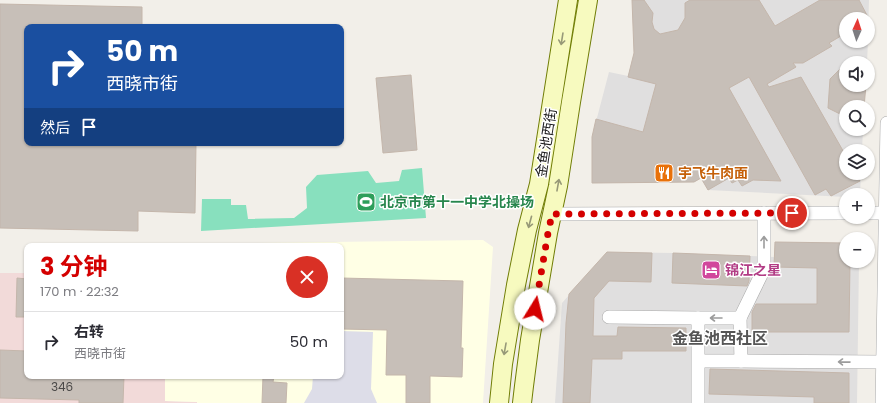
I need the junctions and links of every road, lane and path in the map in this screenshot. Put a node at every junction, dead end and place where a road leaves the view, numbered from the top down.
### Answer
1 (568, 0) edge
2 (588, 0) edge
3 (887, 124) edge
4 (764, 213) junction
5 (839, 213) edge
6 (875, 213) edge
7 (886, 213) edge
8 (552, 214) junction
9 (609, 316) dead end
10 (698, 318) junction
11 (740, 318) junction
12 (698, 361) junction
13 (741, 361) junction
14 (883, 362) junction
15 (499, 403) edge
16 (522, 403) edge
17 (698, 403) edge
18 (882, 403) edge

1 -> 15 street, 金鱼池西街
8 -> 2 street, 金鱼池西街
3 - 7 street
4 - 5 street
4 - 8 street
11 -> 4 street
6 - 7 street
7 - 14 street
8 - 16 street, 金鱼池西街
9 - 10 street
11 -> 10 street
10 - 12 street
11 - 13 street
12 - 13 street
12 - 17 street
14 -> 13 street
14 - 18 street

